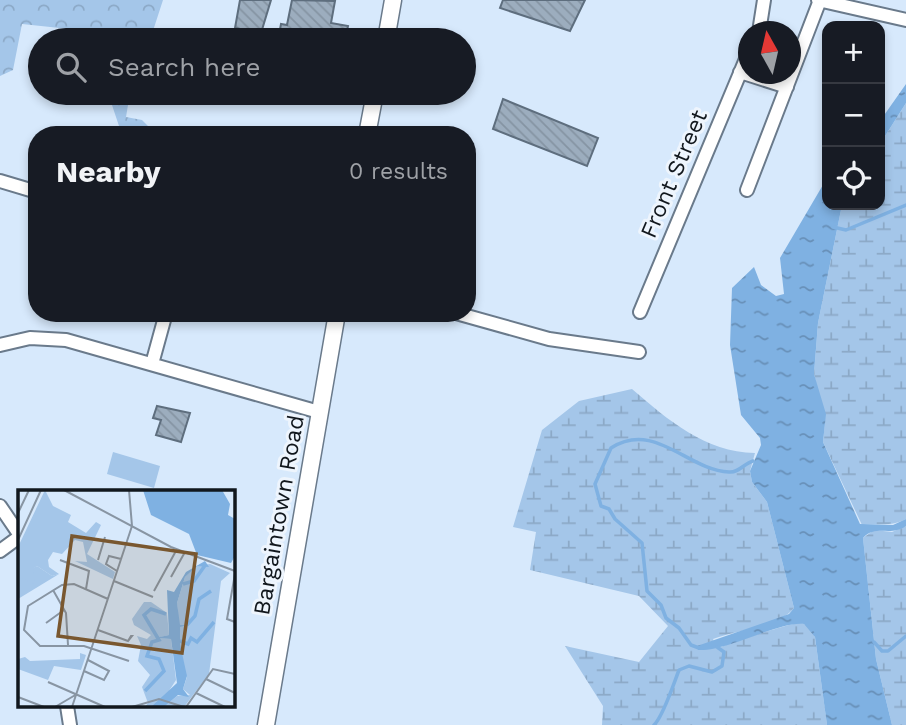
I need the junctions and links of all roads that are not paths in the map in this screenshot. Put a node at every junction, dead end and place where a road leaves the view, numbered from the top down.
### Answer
1 (393, 0) edge
2 (764, 0) edge
3 (819, 0) edge
4 (906, 20) edge
5 (761, 21) edge
6 (388, 28) edge
7 (738, 77) edge
8 (775, 84) edge
9 (787, 88) junction
10 (373, 105) edge
11 (369, 126) edge
12 (0, 181) edge
13 (28, 189) edge
14 (747, 190) dead end
15 (640, 312) dead end
16 (476, 319) edge
17 (164, 322) edge
18 (335, 322) edge
19 (0, 345) edge
20 (639, 352) dead end
21 (152, 364) junction
22 (319, 412) junction
23 (0, 506) edge
24 (18, 534) edge
25 (18, 537) edge
26 (0, 551) edge
27 (266, 725) edge

1 - 6 main road
2 - 5 street
3 - 4 street
3 - 9 street
7 - 15 street, Front Street
8 - 9 street
9 - 14 street
10 - 11 main road
12 - 13 street
16 - 20 street
17 - 21 street
18 - 22 main road, Bargaintown Road
19 - 21 street
21 - 22 street
22 - 27 main road, Bargaintown Road
23 - 24 street
25 - 26 street

